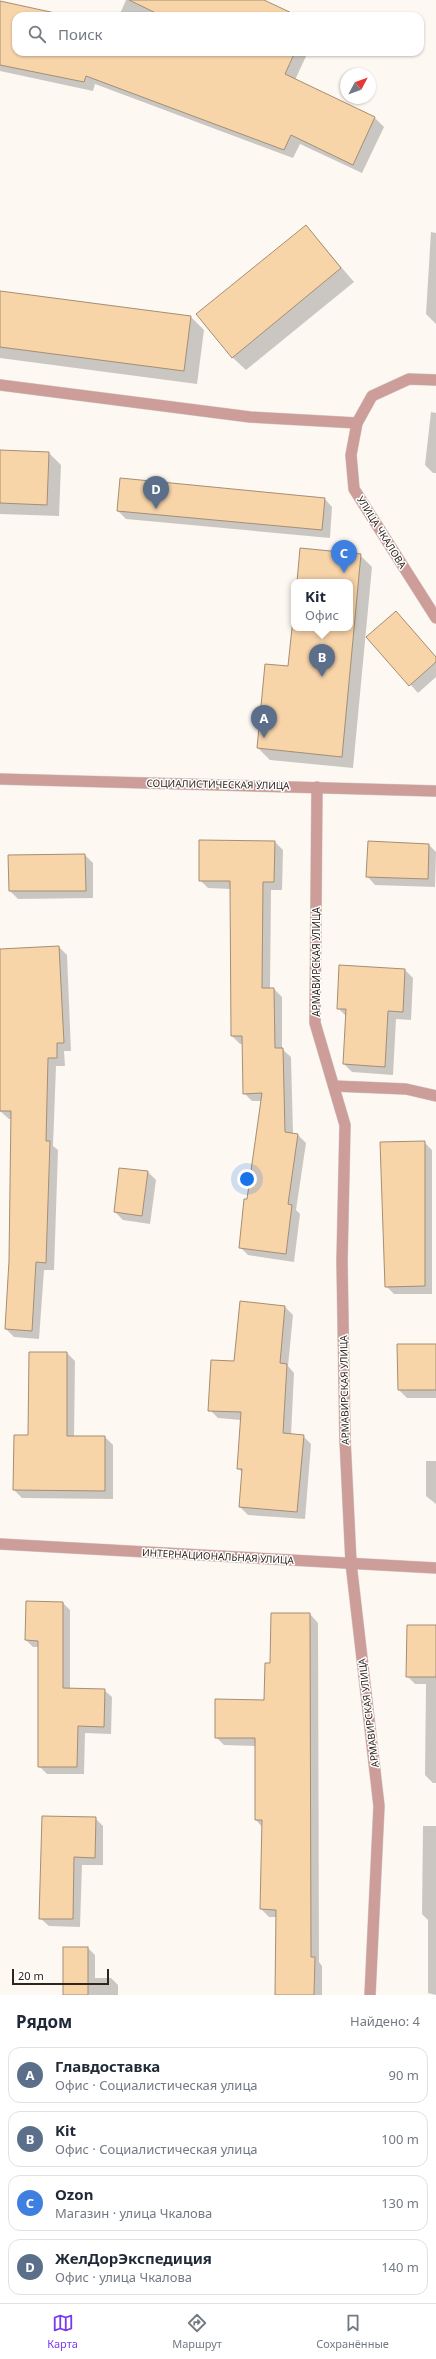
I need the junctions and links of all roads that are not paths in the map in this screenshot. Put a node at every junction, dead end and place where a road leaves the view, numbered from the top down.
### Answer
1 (436, 380) edge
2 (0, 386) edge
3 (357, 423) junction
4 (436, 618) edge
5 (0, 779) edge
6 (317, 787) junction
7 (436, 791) edge
8 (334, 1086) junction
9 (436, 1096) edge
10 (0, 1544) edge
11 (351, 1563) junction
12 (436, 1568) edge
13 (370, 1995) edge

1 - 3 street, УЛИЦА ЧКАЛОВА
2 - 3 street
3 - 4 street, УЛИЦА ЧКАЛОВА
5 - 6 street, СОЦИАЛИСТИЧЕСКАЯ УЛИЦА
6 - 7 street, СОЦИАЛИСТИЧЕСКАЯ УЛИЦА
6 - 8 street, АРМАВИРСКАЯ УЛИЦА
8 - 9 street
8 - 11 street, АРМАВИРСКАЯ УЛИЦА
10 - 11 street, ИНТЕРНАЦИОНАЛЬНАЯ УЛИЦА
11 - 12 street, ИНТЕРНАЦИОНАЛЬНАЯ УЛИЦА
11 - 13 street, АРМАВИРСКАЯ УЛИЦА

